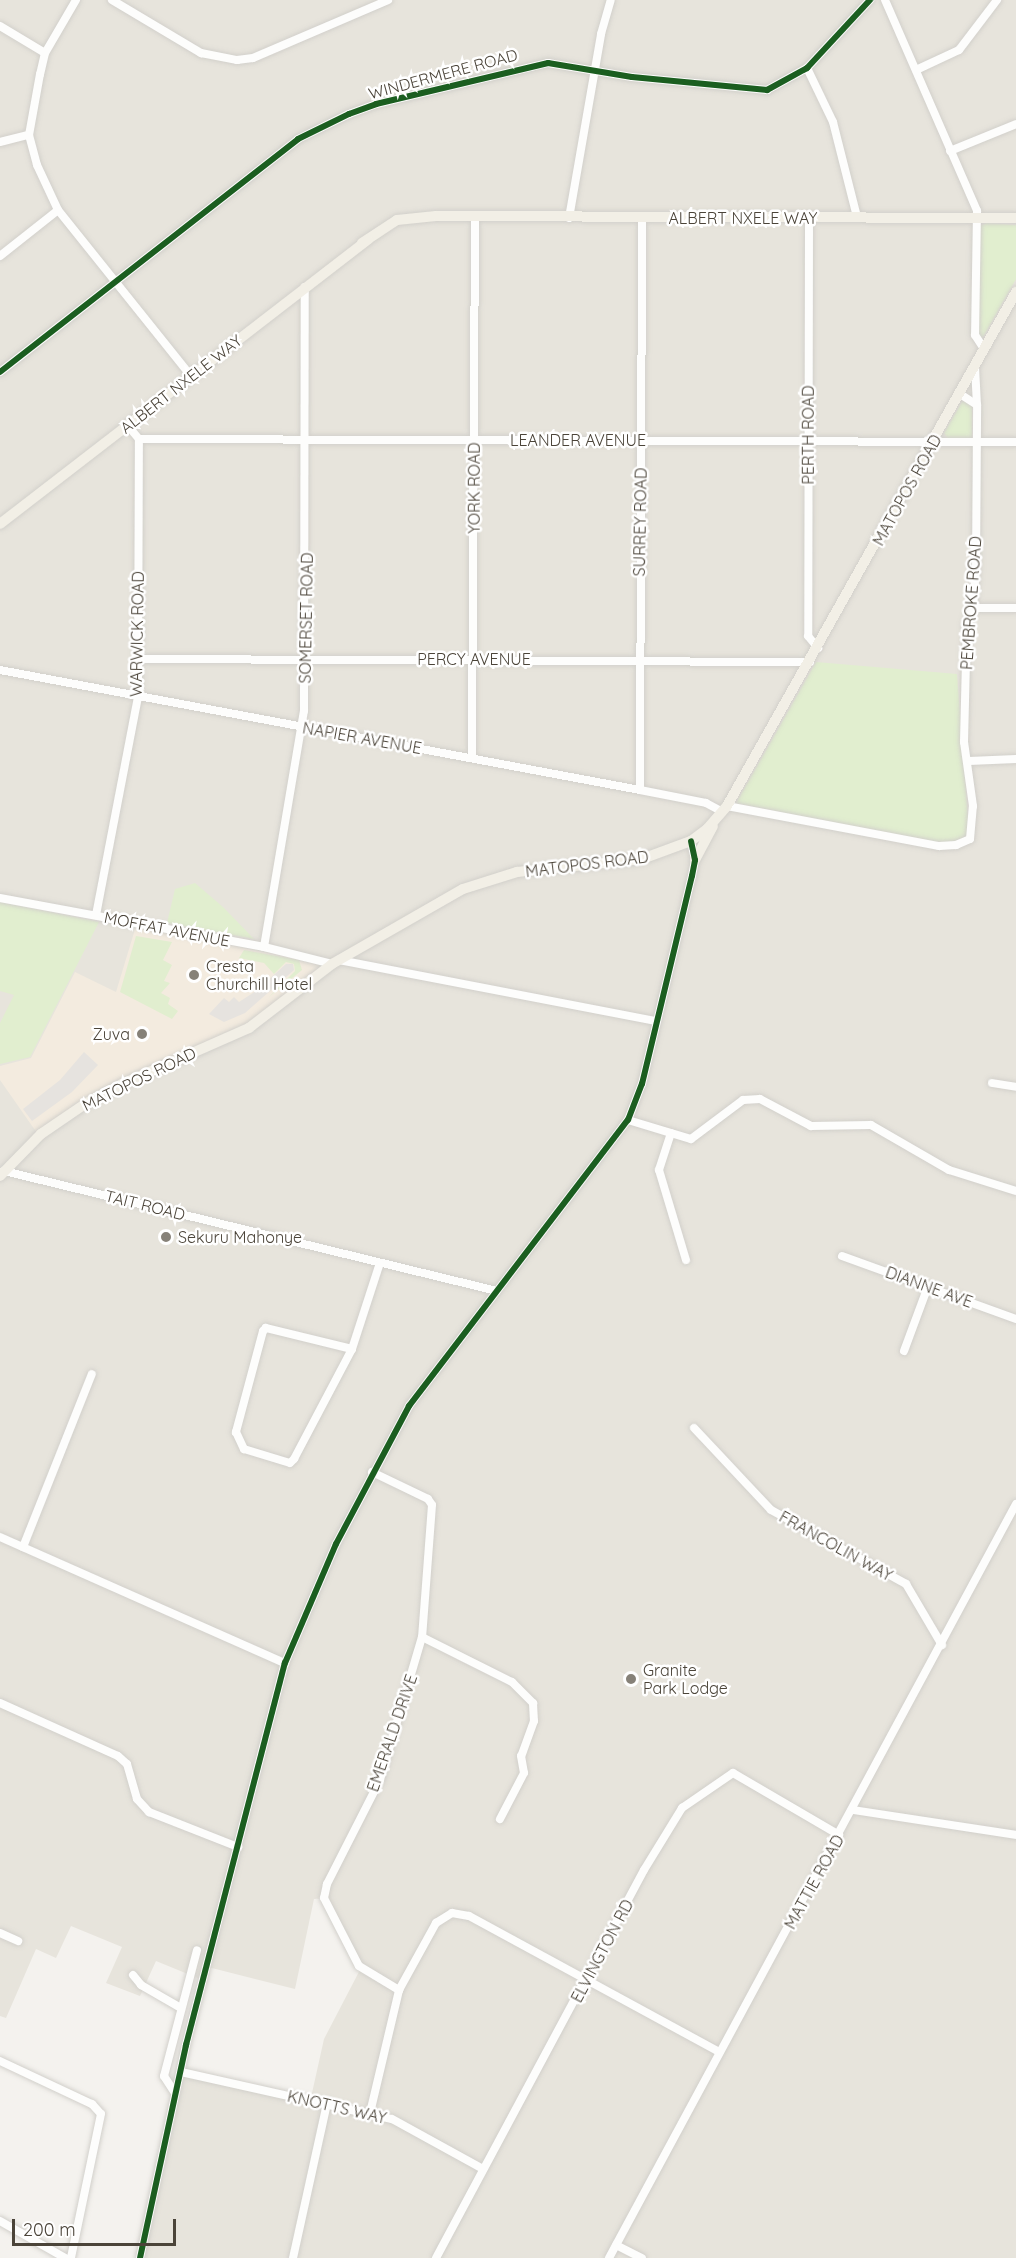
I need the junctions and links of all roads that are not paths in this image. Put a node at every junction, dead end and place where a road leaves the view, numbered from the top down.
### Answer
1 (76, 0) edge
2 (112, 0) edge
3 (388, 0) edge
4 (611, 0) edge
5 (870, 0) edge
6 (885, 0) edge
7 (997, 0) edge
8 (0, 26) edge
9 (45, 53) junction
10 (807, 68) junction
11 (595, 70) junction
12 (915, 70) junction
13 (1016, 124) edge
14 (29, 135) junction
15 (0, 142) edge
16 (950, 151) junction
17 (58, 210) junction
18 (857, 217) junction
19 (472, 218) junction
20 (569, 218) junction
21 (642, 218) junction
22 (809, 218) junction
23 (978, 218) junction
24 (1016, 218) edge
25 (0, 256) edge
26 (116, 281) junction
27 (305, 285) junction
28 (1016, 292) edge
29 (984, 349) junction
30 (975, 367) junction
31 (0, 372) edge
32 (191, 376) junction
33 (960, 394) junction
34 (977, 405) junction
35 (128, 426) junction
36 (140, 439) junction
37 (474, 439) junction
38 (641, 440) junction
39 (308, 441) junction
40 (808, 441) junction
41 (934, 442) junction
42 (977, 442) junction
43 (1016, 442) edge
44 (0, 524) edge
45 (973, 608) junction
46 (1016, 608) edge
47 (818, 648) junction
48 (138, 659) junction
49 (306, 659) junction
50 (473, 659) junction
51 (638, 660) junction
52 (810, 662) junction
53 (0, 670) edge
54 (138, 697) junction
55 (301, 727) junction
56 (472, 758) junction
57 (1016, 759) edge
58 (969, 761) junction
59 (640, 790) junction
60 (725, 809) junction
61 (715, 822) junction
62 (691, 841) junction
63 (695, 860) junction
64 (0, 898) edge
65 (96, 915) junction
66 (264, 947) junction
67 (335, 962) junction
68 (656, 1021) junction
69 (992, 1083) dead end
70 (1016, 1087) edge
71 (628, 1120) junction
72 (671, 1133) junction
73 (2, 1173) edge
74 (1016, 1191) edge
75 (842, 1256) dead end
76 (686, 1260) dead end
77 (380, 1263) junction
78 (928, 1286) junction
79 (497, 1291) junction
80 (1016, 1319) edge
81 (352, 1348) junction
82 (904, 1351) dead end
83 (92, 1374) dead end
84 (694, 1428) dead end
85 (372, 1472) junction
86 (1016, 1504) edge
87 (0, 1537) edge
88 (23, 1547) junction
89 (422, 1637) junction
90 (942, 1645) junction
91 (285, 1663) junction
92 (0, 1703) edge
93 (853, 1810) junction
94 (500, 1819) dead end
95 (839, 1835) junction
96 (1016, 1835) edge
97 (238, 1848) junction
98 (0, 1933) edge
99 (18, 1941) dead end
100 (197, 1950) dead end
101 (133, 1975) dead end
102 (588, 1981) junction
103 (399, 1989) junction
104 (181, 2008) junction
105 (720, 2052) junction
106 (1, 2065) edge
107 (181, 2072) junction
108 (175, 2093) junction
109 (327, 2103) junction
110 (370, 2113) junction
111 (483, 2169) junction
112 (0, 2221) edge
113 (616, 2245) junction
114 (65, 2258) edge
115 (70, 2258) edge
116 (140, 2258) edge
117 (293, 2258) edge
118 (436, 2258) edge
119 (609, 2258) edge
120 (642, 2258) edge

1 - 9 street
2 - 3 street
4 - 11 street
5 - 10 street, WINDERMERE ROAD
6 - 12 street
7 - 12 street
8 - 9 street
9 - 14 street
10 - 11 street, WINDERMERE ROAD
10 - 18 street
11 - 20 street
11 - 26 street, WINDERMERE ROAD
12 - 16 street
13 - 16 street
14 - 15 street
14 - 17 street
16 - 23 street
17 - 25 street
17 - 26 street
18 - 22 main road, ALBERT NXELE WAY
18 - 23 main road, ALBERT NXELE WAY
19 - 20 main road, ALBERT NXELE WAY
19 - 27 main road, ALBERT NXELE WAY
19 - 37 street, YORK ROAD
20 - 21 main road, ALBERT NXELE WAY
21 - 22 main road, ALBERT NXELE WAY
21 - 38 street, SURREY ROAD
22 - 40 street, PERTH ROAD
23 - 24 main road, ALBERT NXELE WAY
23 - 29 street
26 - 31 street, WINDERMERE ROAD
26 - 32 street
27 - 32 main road, ALBERT NXELE WAY
27 - 39 street, SOMERSET ROAD
28 - 29 main road, MATOPOS ROAD
29 - 30 main road, MATOPOS ROAD
30 - 33 main road, MATOPOS ROAD
30 - 34 street, PEMBROKE ROAD
32 - 35 main road, ALBERT NXELE WAY
33 - 34 street
33 - 41 main road, MATOPOS ROAD
34 - 42 street, PEMBROKE ROAD
35 - 36 street
35 - 44 main road, ALBERT NXELE WAY
36 - 39 street, LEANDER AVENUE
36 - 48 street, WARWICK ROAD
37 - 38 street, LEANDER AVENUE
37 - 39 street, LEANDER AVENUE
37 - 50 street, YORK ROAD
38 - 40 street, LEANDER AVENUE
38 - 51 street, SURREY ROAD
39 - 49 street, SOMERSET ROAD
40 - 41 street, LEANDER AVENUE
40 - 47 street, PERTH ROAD
41 - 42 street, LEANDER AVENUE
41 - 47 main road, MATOPOS ROAD
42 - 43 street, LEANDER AVENUE
42 - 45 street, PEMBROKE ROAD
45 - 46 street
45 - 58 street, PEMBROKE ROAD
47 - 52 main road, MATOPOS ROAD
48 - 49 street, PERCY AVENUE
48 - 54 street, WARWICK ROAD
49 - 50 street, PERCY AVENUE
49 - 55 street, SOMERSET ROAD
50 - 51 street, PERCY AVENUE
50 - 56 street, YORK ROAD
51 - 52 street, PERCY AVENUE
51 - 59 street, SURREY ROAD
52 - 60 main road, MATOPOS ROAD
53 - 54 street, NAPIER AVENUE
54 - 55 street, NAPIER AVENUE
54 - 65 street, WARWICK ROAD
55 - 56 street, NAPIER AVENUE
55 - 66 street, SOMERSET ROAD
56 - 59 street, NAPIER AVENUE
57 - 58 street
58 - 60 street, PEMBROKE ROAD
59 - 60 street, NAPIER AVENUE
60 - 61 main road, MATOPOS ROAD
61 - 62 main road, MATOPOS ROAD
61 - 63 main road
62 - 63 street
62 - 67 main road, MATOPOS ROAD
63 - 68 street
64 - 65 street, MOFFAT AVENUE
65 - 66 street, MOFFAT AVENUE
66 - 67 street, MOFFAT AVENUE
67 - 68 street, MOFFAT AVENUE
67 - 73 main road, MATOPOS ROAD
68 - 71 street
69 - 70 street
71 - 72 street
71 - 79 street
72 - 74 street
72 - 76 street
73 - 77 street, TAIT ROAD
75 - 78 street, DIANNE AVE
77 - 79 street, TAIT ROAD
77 - 81 street
78 - 80 street, DIANNE AVE
78 - 82 street
79 - 85 street
81 - 81 street
83 - 88 street
84 - 90 street, FRANCOLIN WAY
85 - 89 street, EMERALD DRIVE
85 - 91 street
86 - 90 street, MATTIE ROAD
87 - 88 street
88 - 91 street
89 - 94 street
89 - 103 street, EMERALD DRIVE
90 - 93 street, MATTIE ROAD
91 - 97 street
92 - 97 street
93 - 95 street, MATTIE ROAD
93 - 96 street
95 - 102 street, ELVINGTON RD
95 - 105 street, MATTIE ROAD
97 - 107 street
98 - 99 street
100 - 104 street
101 - 104 street
102 - 103 street
102 - 105 street
102 - 111 street, ELVINGTON RD
103 - 110 street
104 - 108 street
105 - 113 street, MATTIE ROAD
106 - 115 street
107 - 108 street
107 - 109 street, KNOTTS WAY
108 - 116 street
109 - 110 street, KNOTTS WAY
109 - 117 street
110 - 111 street, KNOTTS WAY
111 - 118 street, ELVINGTON RD
112 - 114 street
113 - 119 street, MATTIE ROAD
113 - 120 street

